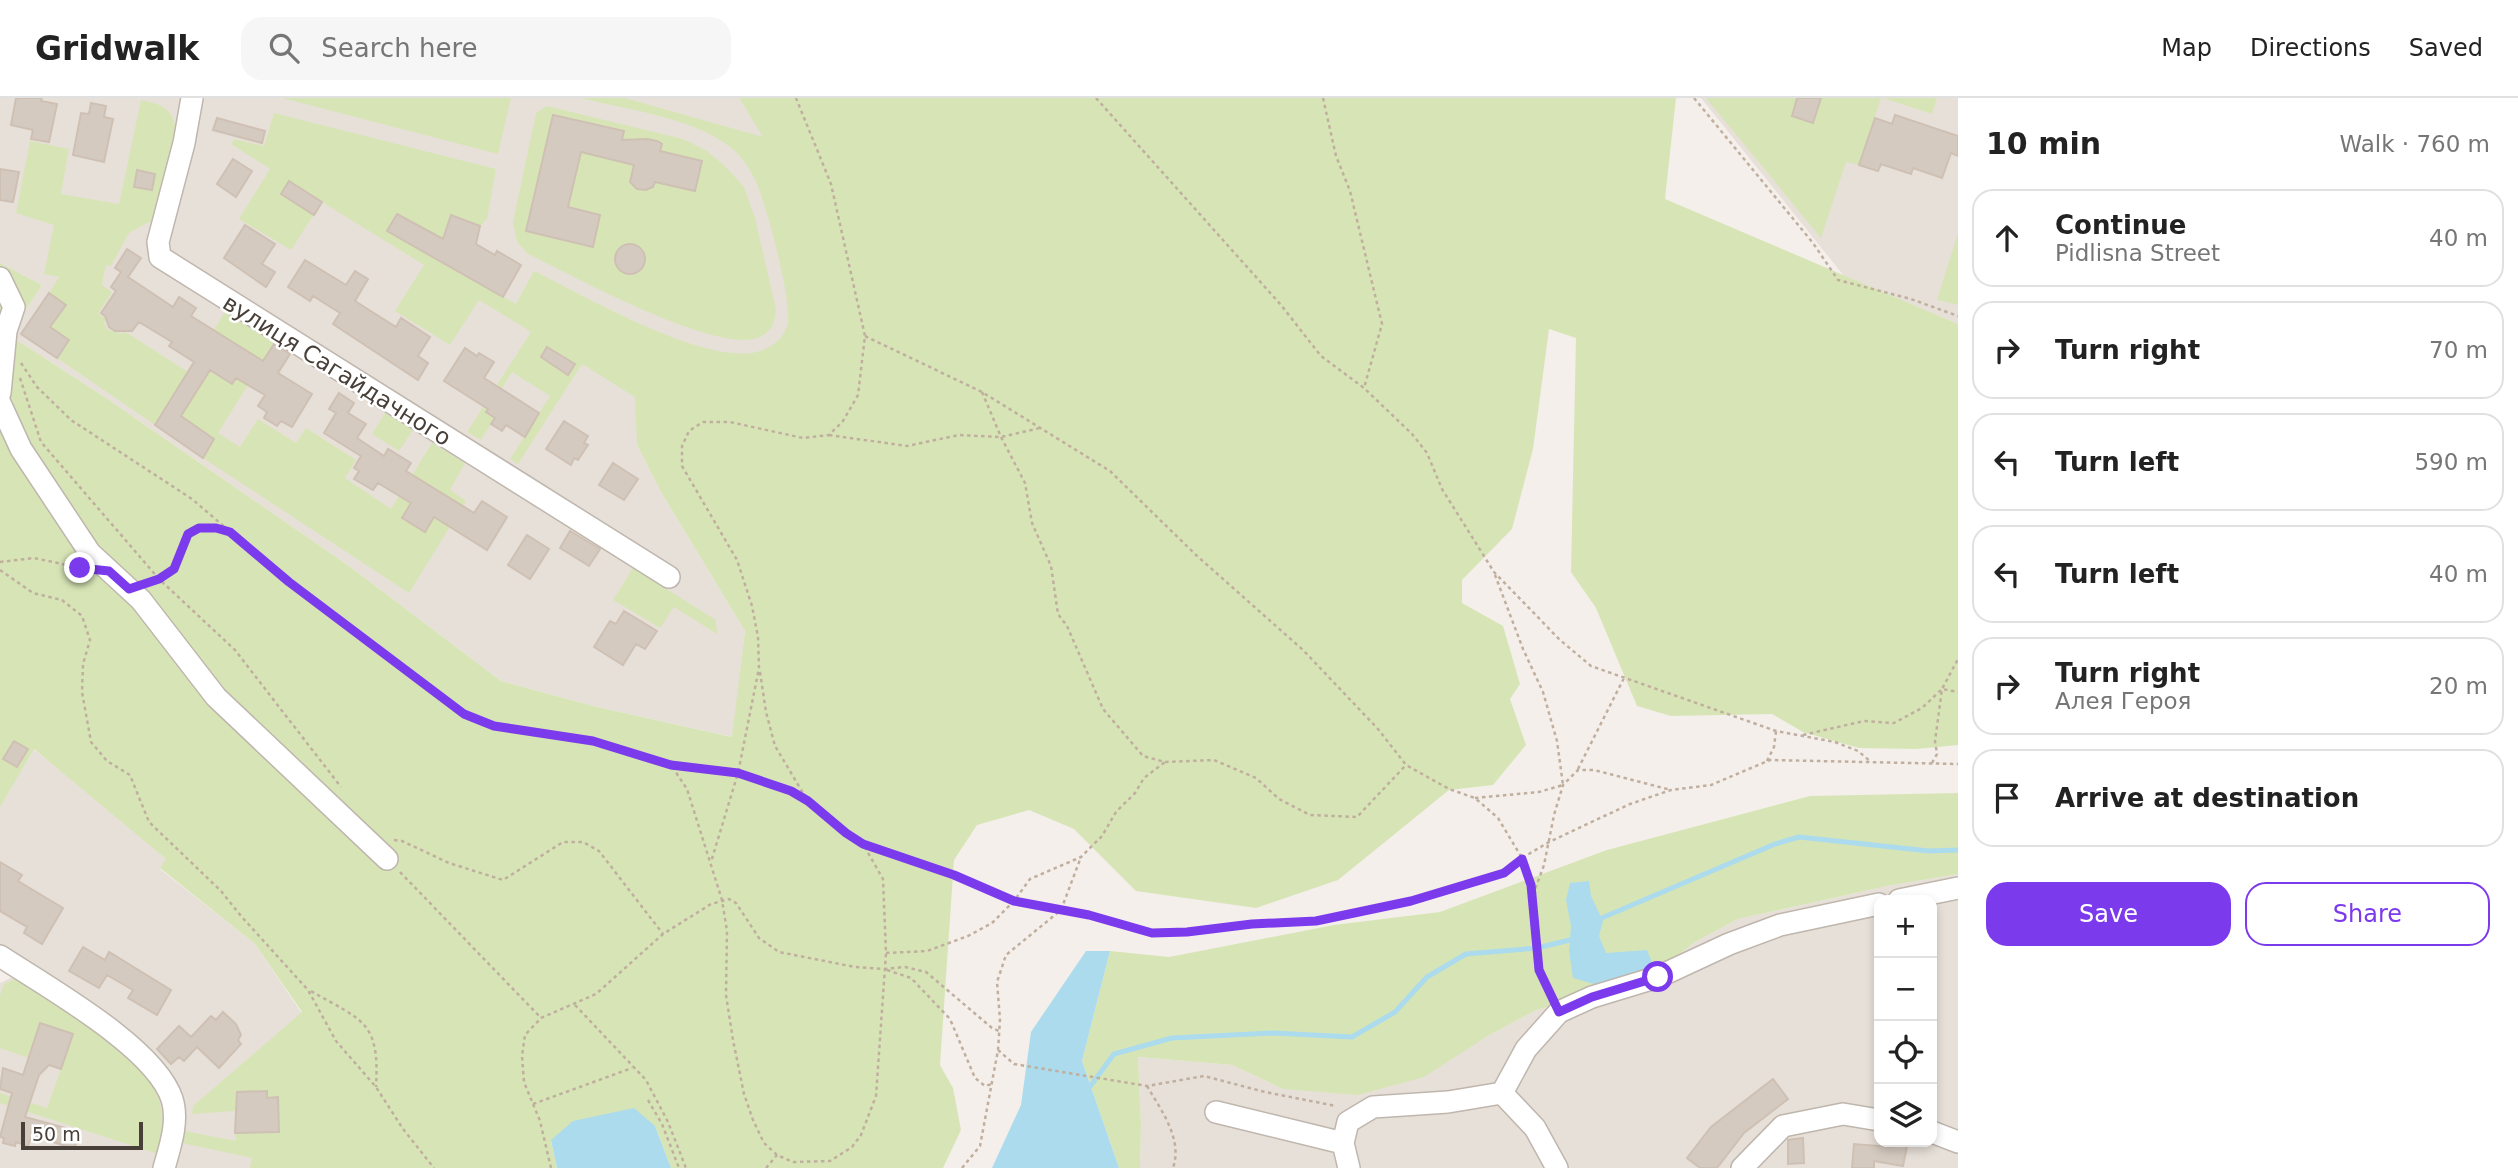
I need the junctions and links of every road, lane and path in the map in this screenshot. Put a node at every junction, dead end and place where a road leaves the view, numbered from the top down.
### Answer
1 (170, 98) edge
2 (796, 98) edge
3 (1096, 98) edge
4 (1106, 98) edge
5 (1323, 98) edge
6 (1694, 98) edge
7 (191, 100) edge
8 (1104, 107) junction
9 (0, 278) edge
10 (1958, 316) edge
11 (865, 336) junction
12 (19, 360) dead end
13 (17, 368) dead end
14 (1364, 388) junction
15 (982, 392) junction
16 (0, 393) edge
17 (0, 403) edge
18 (1040, 428) junction
19 (829, 435) junction
20 (1001, 437) junction
21 (230, 532) junction
22 (0, 562) edge
23 (80, 568) dead end
24 (0, 570) edge
25 (1494, 572) junction
26 (669, 577) dead end
27 (159, 579) junction
28 (129, 589) junction
29 (1958, 659) edge
30 (759, 668) junction
31 (1624, 678) junction
32 (1942, 689) junction
33 (1958, 692) edge
34 (1776, 731) junction
35 (1800, 736) junction
36 (1870, 761) junction
37 (1166, 762) junction
38 (1767, 762) junction
39 (1932, 763) junction
40 (1958, 764) edge
41 (671, 765) junction
42 (1406, 765) junction
43 (1578, 770) junction
44 (738, 773) junction
45 (1563, 785) junction
46 (342, 790) dead end
47 (1671, 790) junction
48 (1475, 798) junction
49 (808, 801) junction
50 (366, 839) junction
51 (1549, 842) junction
52 (863, 844) junction
53 (1081, 857) junction
54 (387, 859) joint
55 (1522, 859) junction
56 (711, 862) junction
57 (1958, 888) edge
58 (1924, 895) edge
59 (1532, 898) junction
60 (722, 900) junction
61 (1014, 901) junction
62 (1874, 905) edge
63 (1060, 910) junction
64 (663, 934) junction
65 (886, 953) junction
66 (0, 956) edge
67 (884, 969) junction
68 (308, 990) junction
69 (575, 1005) junction
70 (1559, 1012) junction
71 (541, 1018) junction
72 (999, 1031) junction
73 (998, 1050) junction
74 (632, 1068) junction
75 (992, 1084) junction
76 (1147, 1086) junction
77 (376, 1087) junction
78 (1502, 1093) junction
79 (648, 1100) dead end
80 (533, 1104) junction
81 (1340, 1106) dead end
82 (1216, 1112) dead end
83 (1874, 1119) edge
84 (1937, 1134) edge
85 (1958, 1142) edge
86 (1343, 1143) junction
87 (777, 1155) junction
88 (164, 1168) edge
89 (434, 1168) edge
90 (551, 1168) edge
91 (679, 1168) edge
92 (685, 1168) edge
93 (766, 1168) edge
94 (962, 1168) edge
95 (1173, 1168) edge
96 (1349, 1168) edge
97 (1557, 1168) edge
98 (1742, 1168) edge

1 - 7 street, вулиця Сагайдачного
2 - 11 path
3 - 8 path
4 - 8 path
5 - 14 path
6 - 10 path
7 - 26 street, вулиця Сагайдачного
8 - 14 path
9 - 16 street
11 - 15 path
11 - 19 path
12 - 21 path
13 - 27 path
14 - 25 path
15 - 18 path
15 - 20 path
17 - 28 street
18 - 20 path
18 - 42 path
19 - 20 path
19 - 30 path
20 - 37 path
21 - 27 path
21 - 41 path
22 - 23 path
24 - 68 path
25 - 31 path
25 - 45 path
27 - 28 path
27 - 46 path
28 - 50 street
29 - 32 path
30 - 44 path
30 - 49 path
31 - 34 path
31 - 43 path
32 - 33 path
32 - 35 path
32 - 39 path
34 - 35 path
34 - 38 path
35 - 36 path
36 - 38 path
36 - 39 path
37 - 42 path
37 - 53 path
38 - 47 path
39 - 40 path
41 - 44 path
41 - 56 path
42 - 48 path
43 - 45 path
43 - 47 path
44 - 49 path
44 - 56 path
45 - 48 path
45 - 51 path
47 - 51 path
48 - 55 path
49 - 52 path
50 - 54 street
50 - 64 path
51 - 55 path
51 - 59 path
52 - 61 path
52 - 65 path
53 - 61 path
53 - 63 path
54 - 71 path
55 - 59 path
55 - 63 path
56 - 60 path
57 - 58 street
59 - 70 path
60 - 64 path
60 - 67 path
60 - 87 path
61 - 63 path
61 - 65 path
62 - 70 street
63 - 72 path
64 - 69 path
65 - 67 path
66 - 88 street
67 - 72 path
67 - 75 path
67 - 87 path
68 - 77 path
68 - 77 path
69 - 71 path
69 - 74 path
70 - 78 street
71 - 80 path
72 - 73 path
73 - 75 path
73 - 76 path
74 - 80 path
74 - 92 path
75 - 94 path
76 - 81 path
76 - 95 path
77 - 89 path
78 - 86 street
78 - 97 street
79 - 91 path
80 - 90 path
82 - 86 street
83 - 98 street
84 - 85 street
86 - 96 street
87 - 93 path

